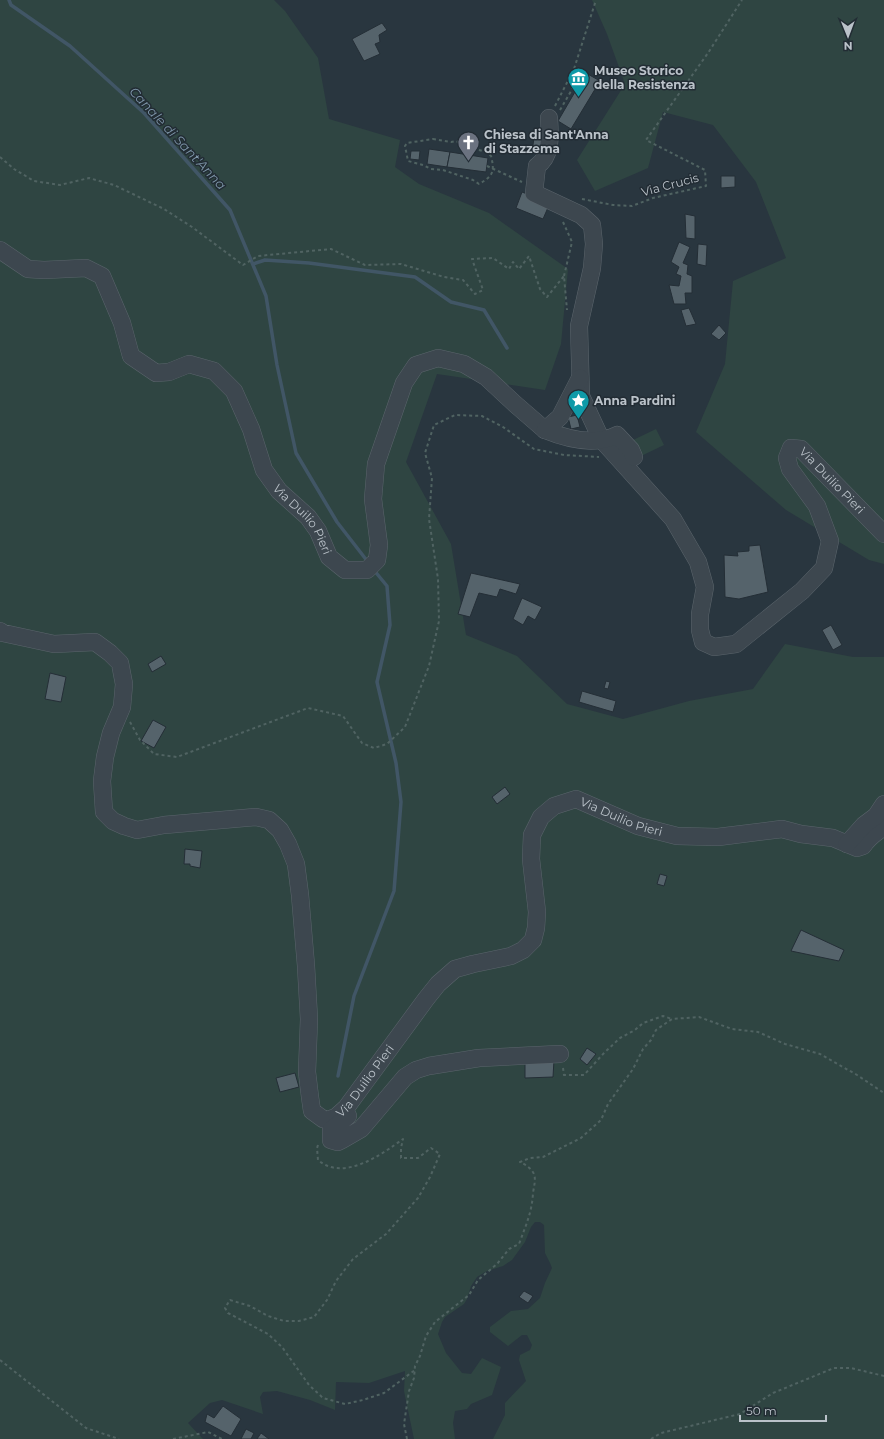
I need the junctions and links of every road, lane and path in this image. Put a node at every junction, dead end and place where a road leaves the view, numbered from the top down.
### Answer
1 (596, 0) edge
2 (742, 0) edge
3 (581, 74) dead end
4 (554, 115) junction
5 (0, 157) edge
6 (487, 166) dead end
7 (494, 170) junction
8 (534, 188) junction
9 (581, 207) junction
10 (561, 219) dead end
11 (0, 250) edge
12 (564, 276) junction
13 (567, 311) dead end
14 (581, 376) junction
15 (545, 430) junction
16 (601, 440) junction
17 (613, 454) junction
18 (634, 457) dead end
19 (884, 534) edge
20 (0, 631) edge
21 (122, 707) junction
22 (884, 804) edge
23 (884, 827) edge
24 (847, 844) junction
25 (672, 1018) junction
26 (560, 1054) joint
27 (884, 1093) edge
28 (350, 1102) junction
29 (320, 1141) dead end
30 (0, 1360) edge
31 (415, 1370) junction
32 (884, 1376) edge
33 (119, 1439) edge
34 (173, 1439) edge
35 (222, 1439) edge
36 (407, 1439) edge
37 (651, 1439) edge

1 - 4 path
2 - 9 path, Via Crucis
3 - 4 path
4 - 8 street
5 - 12 path
6 - 7 path
7 - 7 path
7 - 8 path
8 - 9 street
9 - 14 street
10 - 12 path
11 - 15 street, Via Duilio Pieri
12 - 13 path
14 - 15 street
14 - 16 street, Via Duilio Pieri
15 - 16 street, Via Duilio Pieri
16 - 17 street, Via Duilio Pieri
16 - 18 street
17 - 19 street, Via Duilio Pieri
17 - 21 path
20 - 21 street, Via Duilio Pieri
21 - 28 street, Via Duilio Pieri
22 - 24 street
23 - 24 street
24 - 28 street, Via Duilio Pieri
25 - 26 path
25 - 27 path
25 - 31 path
26 - 28 street
29 - 31 path
30 - 33 path
31 - 36 path
32 - 37 path
34 - 35 path

